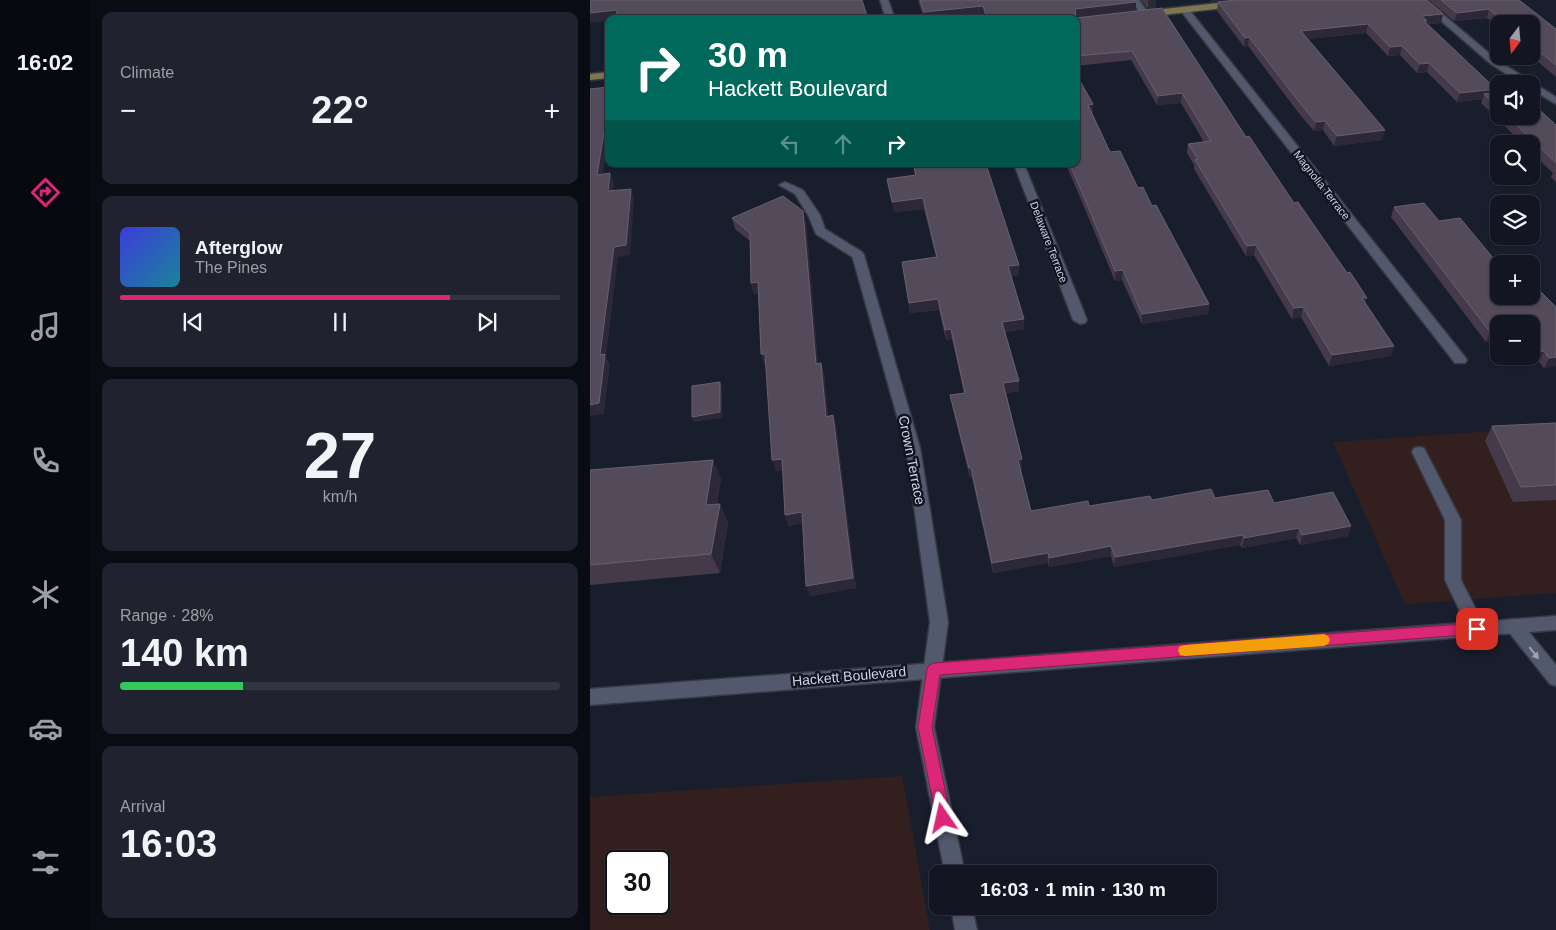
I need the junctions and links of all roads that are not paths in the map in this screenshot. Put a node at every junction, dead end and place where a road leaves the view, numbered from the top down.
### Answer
1 (884, 0) edge
2 (1135, 0) edge
3 (1267, 0) edge
4 (1421, 0) edge
5 (1184, 9) junction
6 (1145, 14) junction
7 (890, 15) edge
8 (1135, 15) edge
9 (605, 75) edge
10 (1515, 75) edge
11 (590, 77) edge
12 (1540, 91) edge
13 (1556, 101) edge
14 (1020, 167) edge
15 (785, 185) dead end
16 (1080, 320) dead end
17 (1460, 360) dead end
18 (1419, 452) dead end
19 (1556, 623) edge
20 (1514, 626) junction
21 (1477, 629) junction
22 (934, 669) junction
23 (1556, 678) edge
24 (590, 697) edge
25 (952, 865) edge
26 (963, 915) edge
27 (966, 930) edge

1 - 7 street
2 - 6 street
3 - 5 main road
4 - 10 street
5 - 6 main road
5 - 17 street, Magnolia Terrace
6 - 8 main road
9 - 11 main road
12 - 13 street
14 - 16 street, Delaware Terrace
15 - 22 street, Crown Terrace
18 - 21 street
19 - 20 street, Hackett Boulevard
20 - 21 street, Hackett Boulevard
20 -> 23 street
21 - 22 street, Hackett Boulevard
22 - 24 street, Hackett Boulevard
22 - 25 street, Crown Terrace
26 - 27 street

